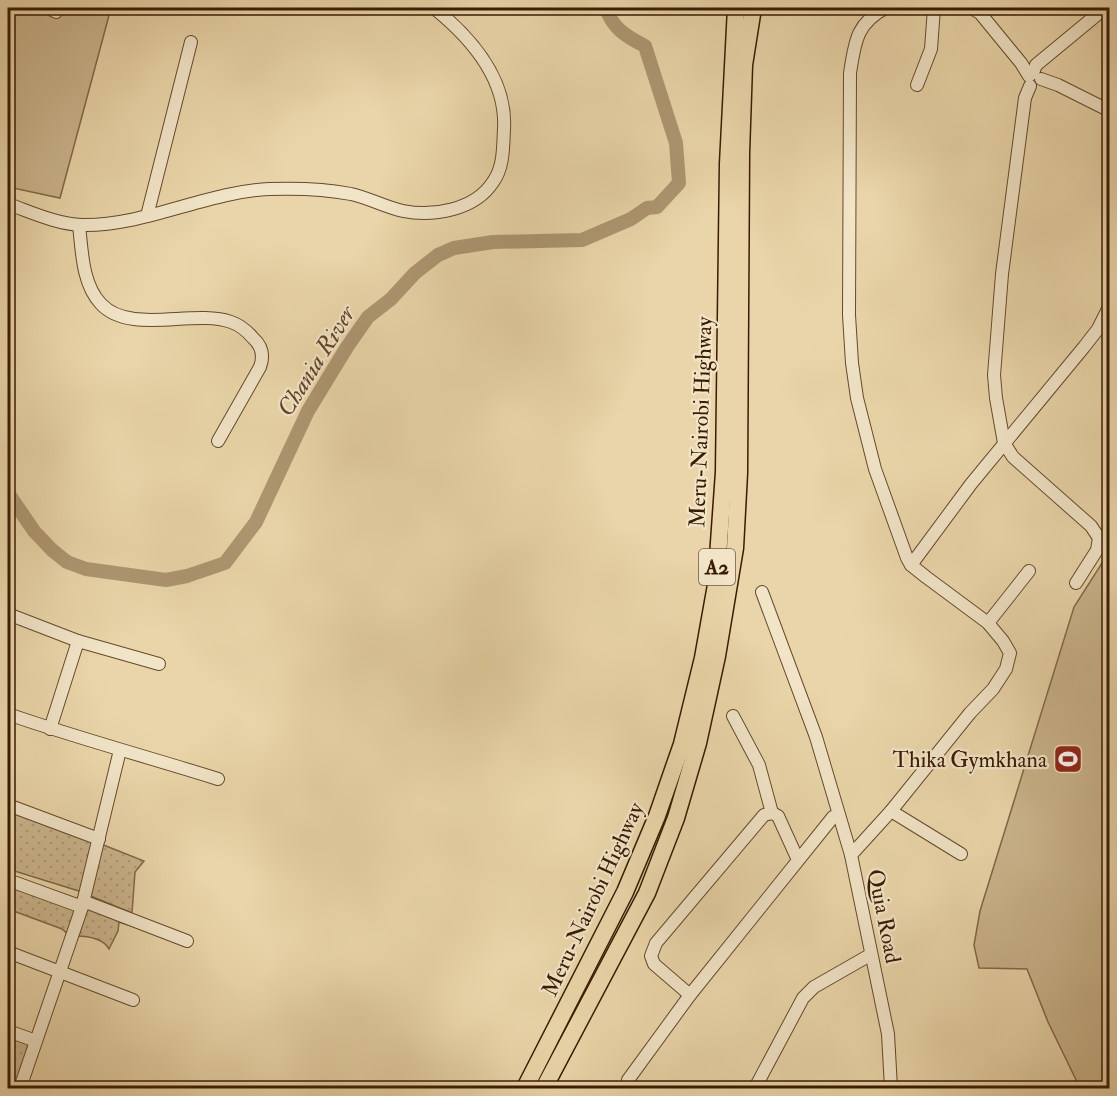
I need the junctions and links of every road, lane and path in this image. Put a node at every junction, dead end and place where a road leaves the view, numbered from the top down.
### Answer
1 (435, 8) edge
2 (736, 8) edge
3 (753, 8) edge
4 (885, 8) edge
5 (934, 8) edge
6 (970, 8) edge
7 (1105, 8) edge
8 (191, 42) dead end
9 (1033, 79) junction
10 (917, 85) dead end
11 (1110, 111) edge
12 (8, 204) edge
13 (147, 216) junction
14 (79, 225) junction
15 (1110, 305) edge
16 (218, 441) dead end
17 (1004, 443) junction
18 (911, 565) junction
19 (1029, 571) dead end
20 (1076, 584) dead end
21 (762, 592) dead end
22 (8, 614) edge
23 (988, 623) junction
24 (78, 641) junction
25 (159, 664) dead end
26 (8, 714) edge
27 (733, 716) dead end
28 (50, 729) junction
29 (120, 750) junction
30 (218, 779) dead end
31 (8, 805) edge
32 (891, 811) junction
33 (772, 813) junction
34 (839, 815) junction
35 (99, 839) junction
36 (961, 854) dead end
37 (851, 855) junction
38 (798, 860) junction
39 (8, 880) edge
40 (82, 904) junction
41 (187, 941) dead end
42 (8, 952) edge
43 (870, 955) junction
44 (59, 972) junction
45 (690, 995) junction
46 (132, 1000) dead end
47 (8, 1031) edge
48 (36, 1041) junction
49 (628, 1080) dead end
50 (524, 1087) edge
51 (20, 1089) edge
52 (544, 1089) edge
53 (755, 1089) edge
54 (891, 1089) edge

1 - 13 street
2 - 50 highway, Meru-Nairobi Highway / A2
3 - 52 highway, Meru-Nairobi Highway / A2
4 - 18 street
5 - 10 street
6 - 9 street
7 - 9 street
8 - 13 street
9 - 11 street
9 - 17 street
12 - 14 street
13 - 14 street
14 - 16 street
15 - 17 street
17 - 18 street
17 - 20 street
18 - 23 street
19 - 23 street
21 - 34 street
22 - 24 street
23 - 32 street, Quia Road
24 - 25 street
24 - 28 street
26 - 28 street
27 - 33 street
28 - 29 street
29 - 30 street
29 - 35 street
31 - 35 street
32 - 36 street
32 - 37 street, Quia Road
33 - 38 street
33 - 45 street
34 - 37 street
34 - 38 street
35 - 40 street
37 - 43 street, Quia Road
38 - 45 street
39 - 40 street
40 - 41 street
40 - 44 street
42 - 44 street
43 - 53 street
43 - 54 street, Quia Road
44 - 46 street
44 - 48 street
45 - 49 street
47 - 48 street
48 - 51 street

